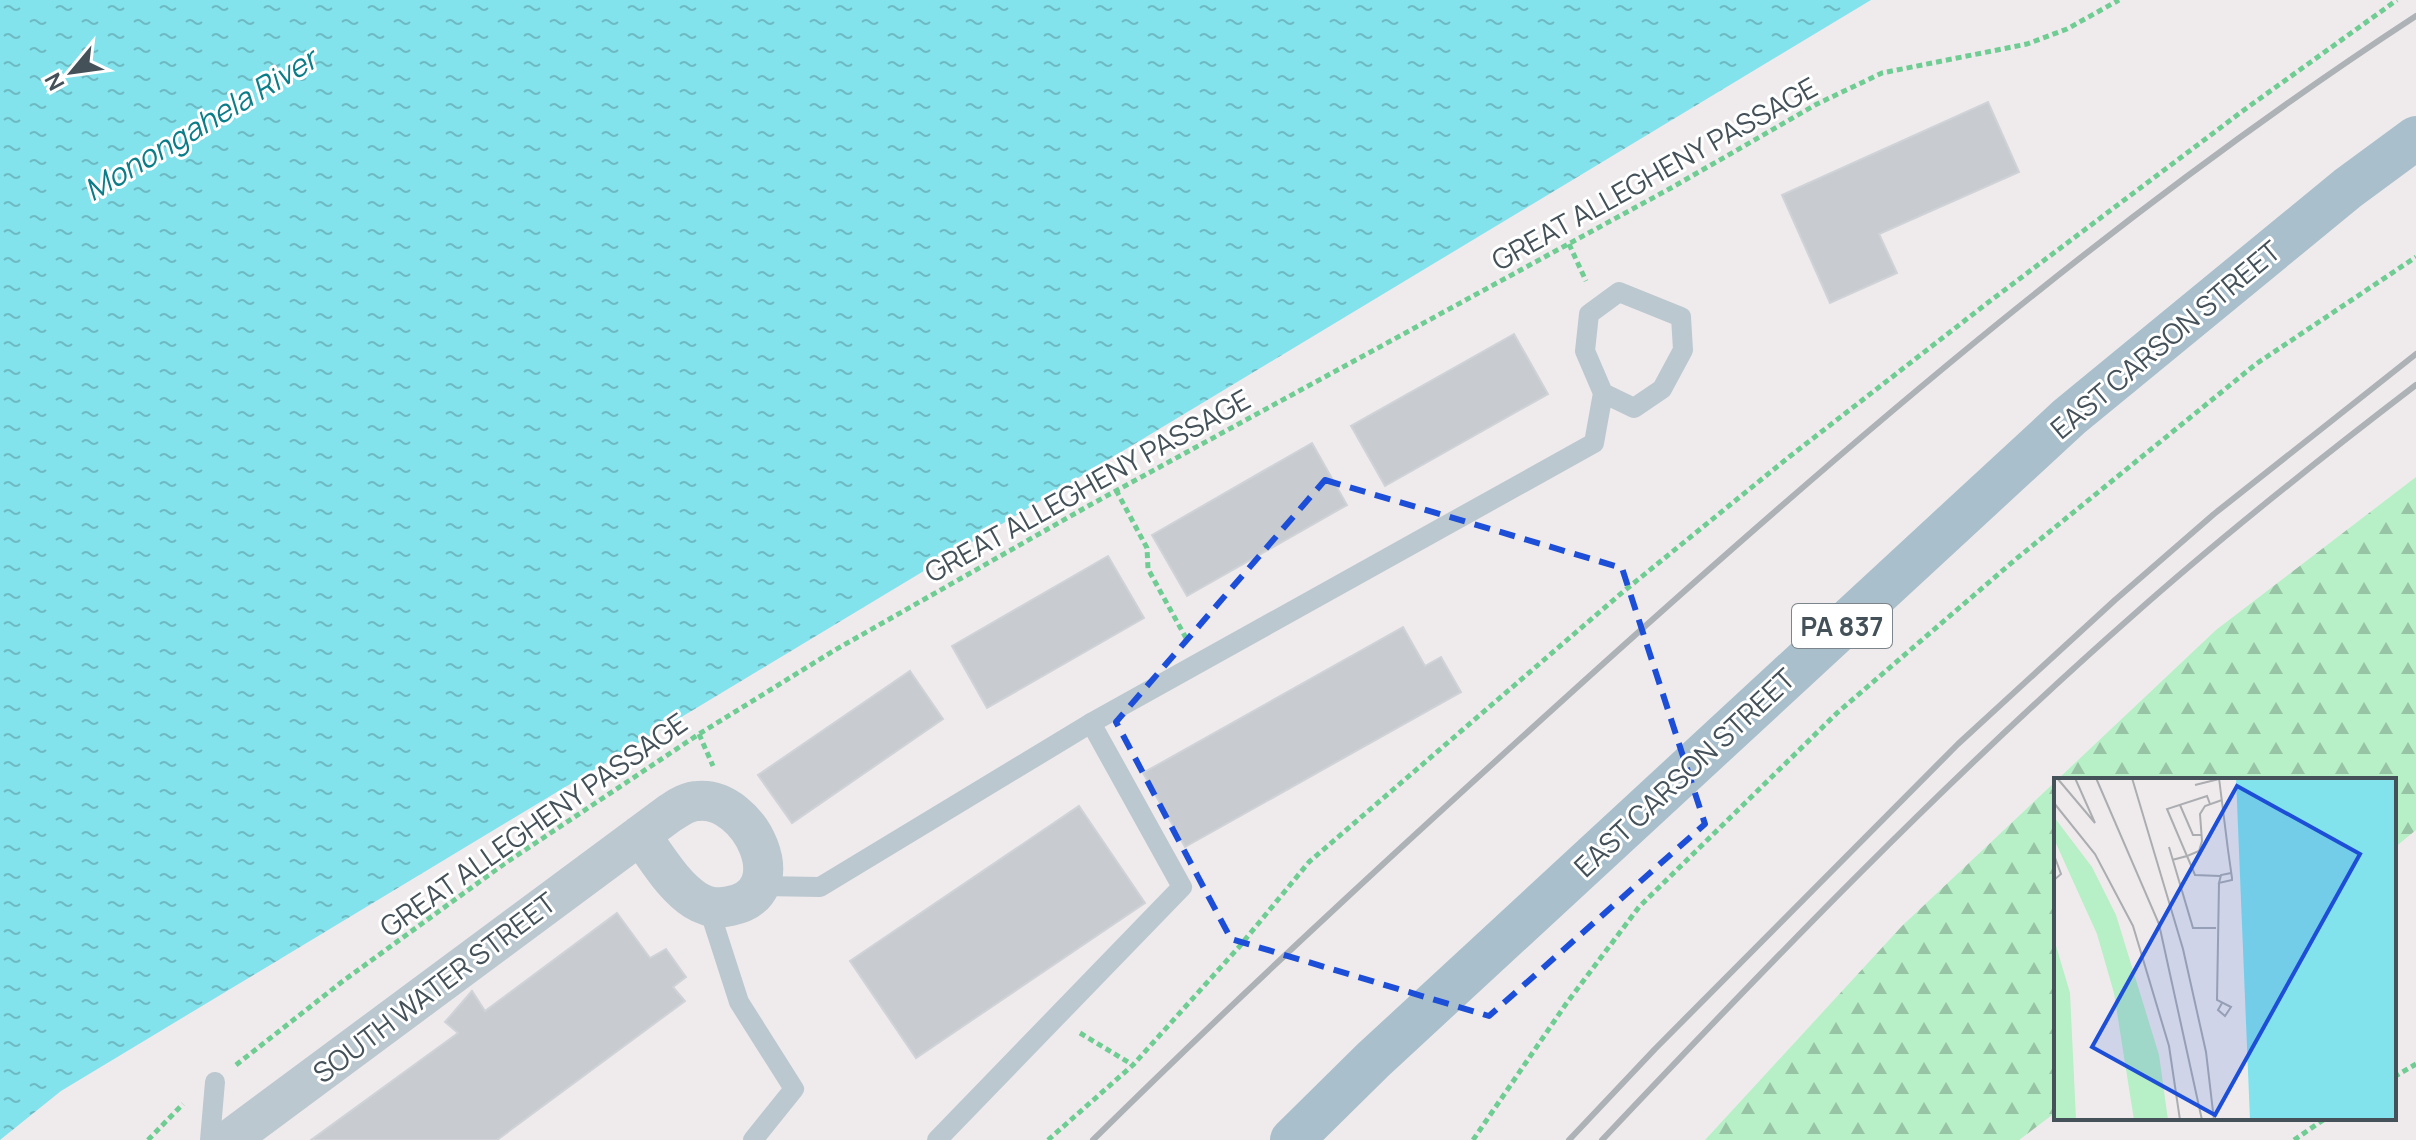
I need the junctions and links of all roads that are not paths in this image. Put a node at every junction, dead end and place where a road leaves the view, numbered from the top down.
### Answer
1 (2416, 138) edge
2 (1603, 393) junction
3 (1091, 723) junction
4 (640, 835) junction
5 (760, 886) junction
6 (708, 906) junction
7 (215, 1082) road end
8 (210, 1140) edge
9 (229, 1140) edge
10 (753, 1140) edge
11 (937, 1140) edge
12 (1292, 1140) edge

1 - 12 main road, EAST CARSON STREET / PA 837
2 - 2 lane
2 - 3 lane
3 - 5 lane
3 - 11 lane
4 - 5 street, SOUTH WATER STREET
4 - 6 street
4 - 9 street, SOUTH WATER STREET
5 - 6 street
6 - 10 lane
7 - 8 lane

